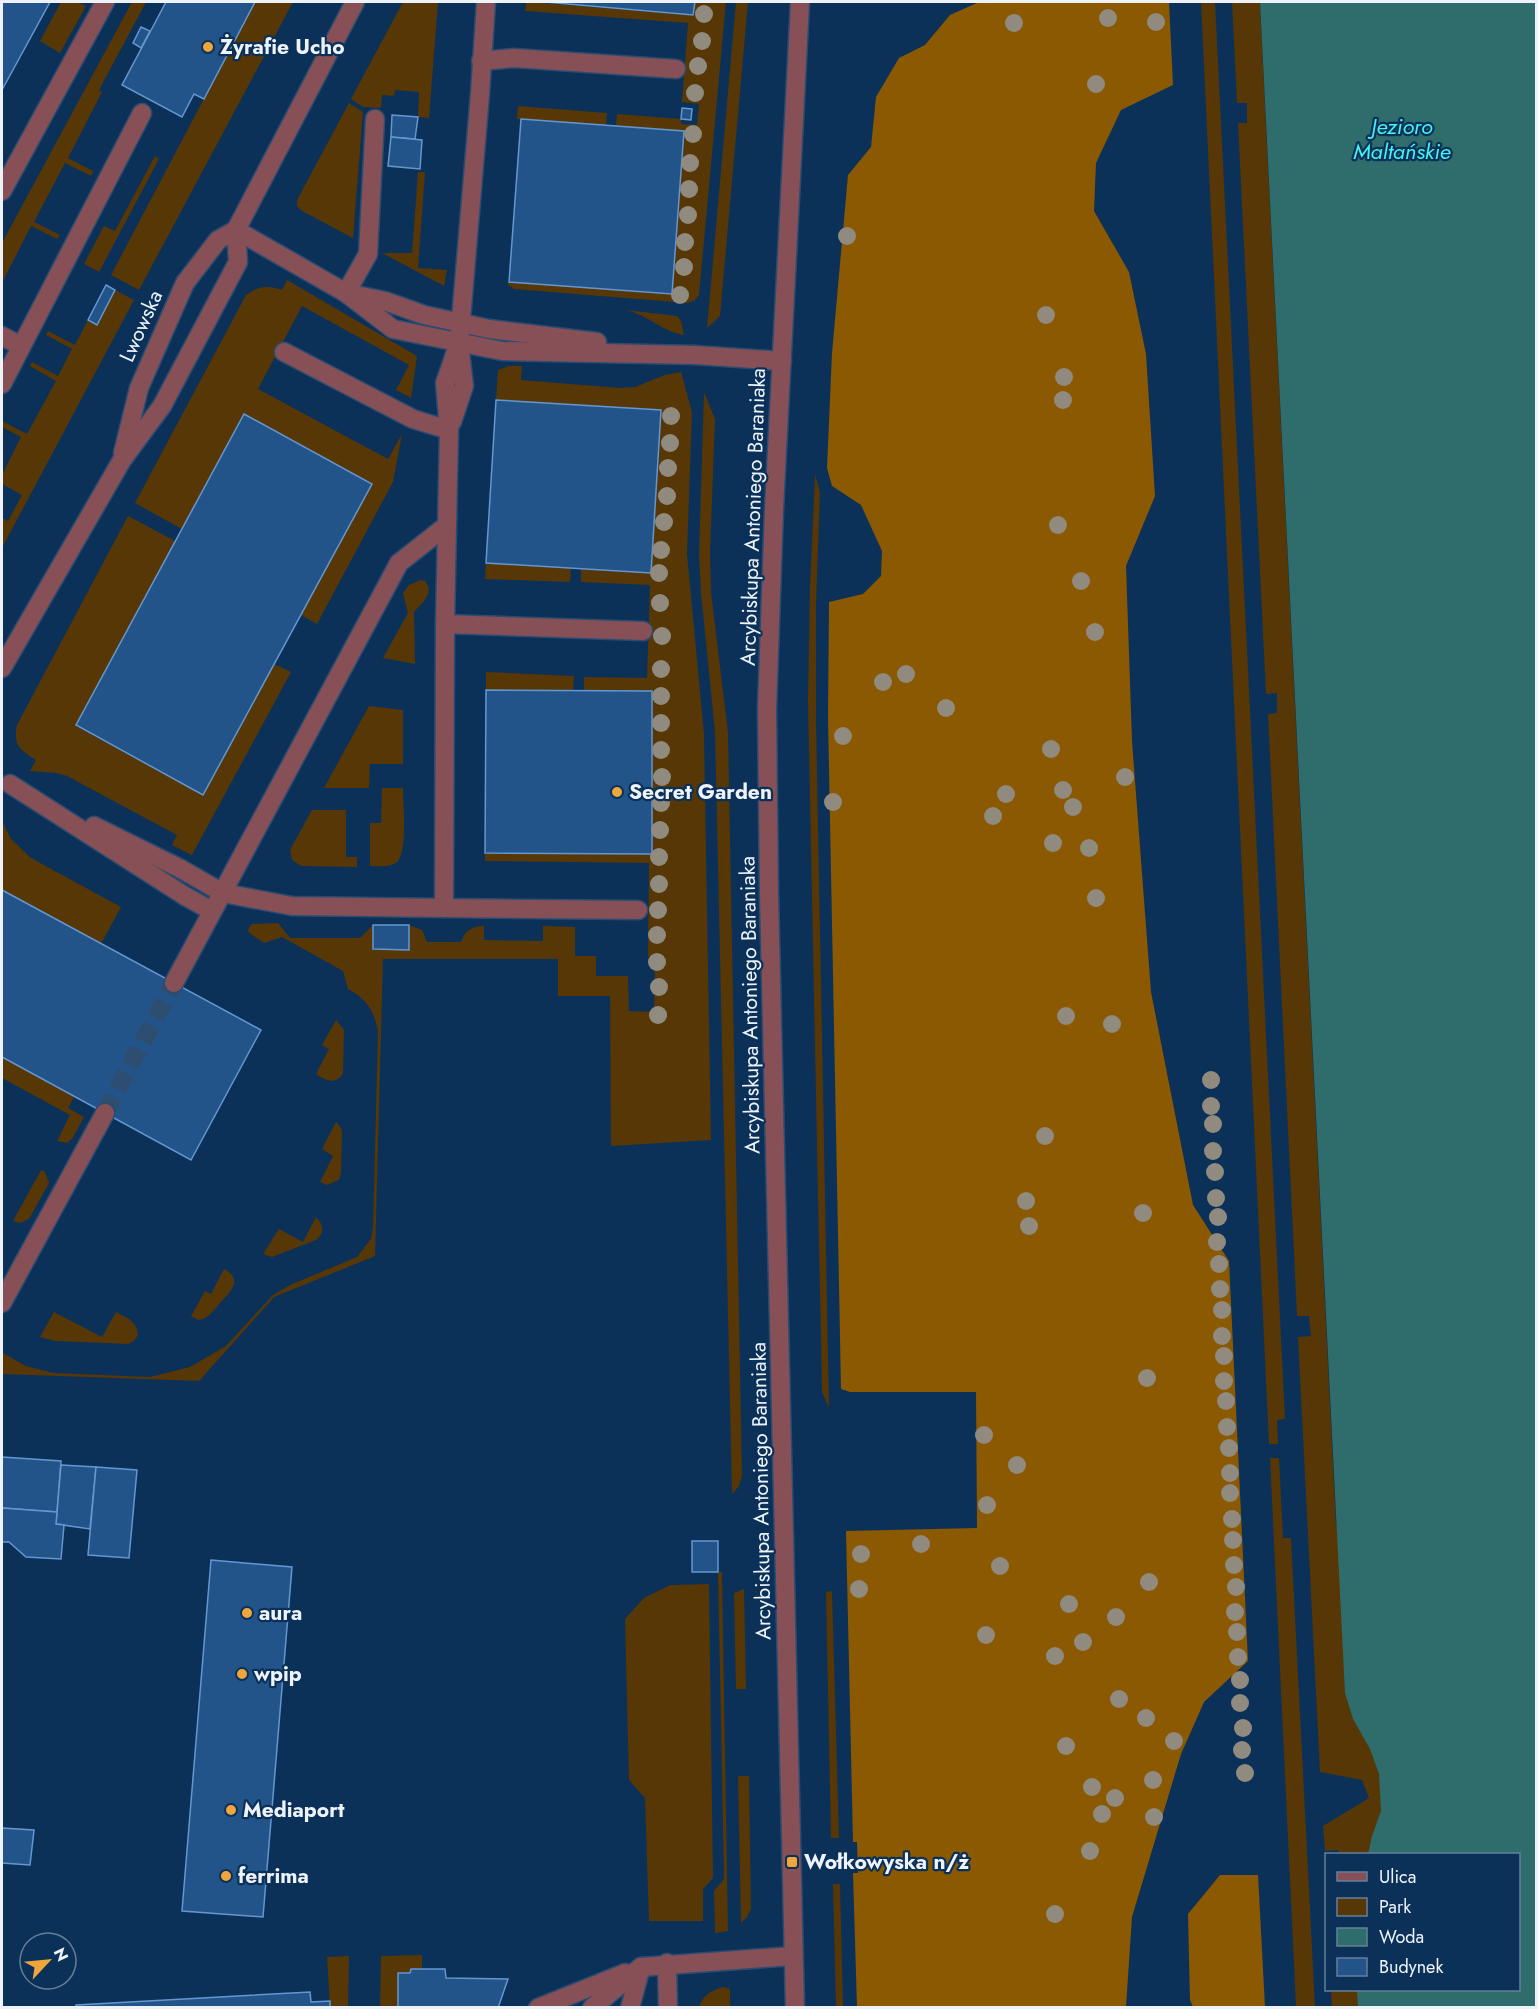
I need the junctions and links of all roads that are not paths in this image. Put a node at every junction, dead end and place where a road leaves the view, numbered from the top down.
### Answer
1 (105, 2) edge
2 (355, 2) edge
3 (486, 2) edge
4 (800, 2) edge
5 (481, 61) junction
6 (675, 69) dead end
7 (142, 113) dead end
8 (375, 120) dead end
9 (2, 192) edge
10 (236, 230) junction
11 (346, 293) junction
12 (460, 323) junction
13 (2, 336) edge
14 (459, 343) junction
15 (21, 346) junction
16 (284, 352) dead end
17 (695, 355) junction
18 (782, 361) junction
19 (2, 384) edge
20 (450, 430) junction
21 (122, 460) junction
22 (446, 526) junction
23 (445, 624) junction
24 (643, 631) dead end
25 (2, 668) edge
26 (6, 782) edge
27 (223, 893) junction
28 (444, 908) junction
29 (638, 910) dead end
30 (212, 911) junction
31 (174, 983) tunnel mouth
32 (105, 1113) tunnel mouth
33 (2, 1304) edge
34 (793, 1956) junction
35 (667, 1963) junction
36 (641, 1966) junction
37 (538, 2007) edge
38 (592, 2007) edge
39 (630, 2007) edge
40 (668, 2007) edge
41 (795, 2007) edge

1 - 9 street
2 - 10 street, Lwowska
3 - 5 street
4 - 18 street, Arcybiskupa Antoniego Baraniaka
5 - 6 street
5 - 12 street
7 - 15 street
8 - 11 street
10 - 11 street
10 - 21 street, Lwowska
10 - 21 street, Lwowska
11 - 12 street
11 - 14 street
12 - 14 street
12 - 17 street
13 - 15 street
14 - 17 street
14 - 20 street
15 - 19 street
16 - 20 street
17 - 18 street
18 - 34 street, Arcybiskupa Antoniego Baraniaka
20 - 22 street
21 - 25 street, Lwowska
22 - 23 street
22 - 27 street
23 - 24 street
23 - 28 street
26 - 27 street
26 - 30 street
27 - 28 street
27 - 30 street
28 - 29 street
30 - 31 street
32 - 33 street
34 - 35 street
34 - 41 street, Arcybiskupa Antoniego Baraniaka
35 - 36 street
35 - 40 street
36 - 37 street
36 - 38 street
36 - 39 street

